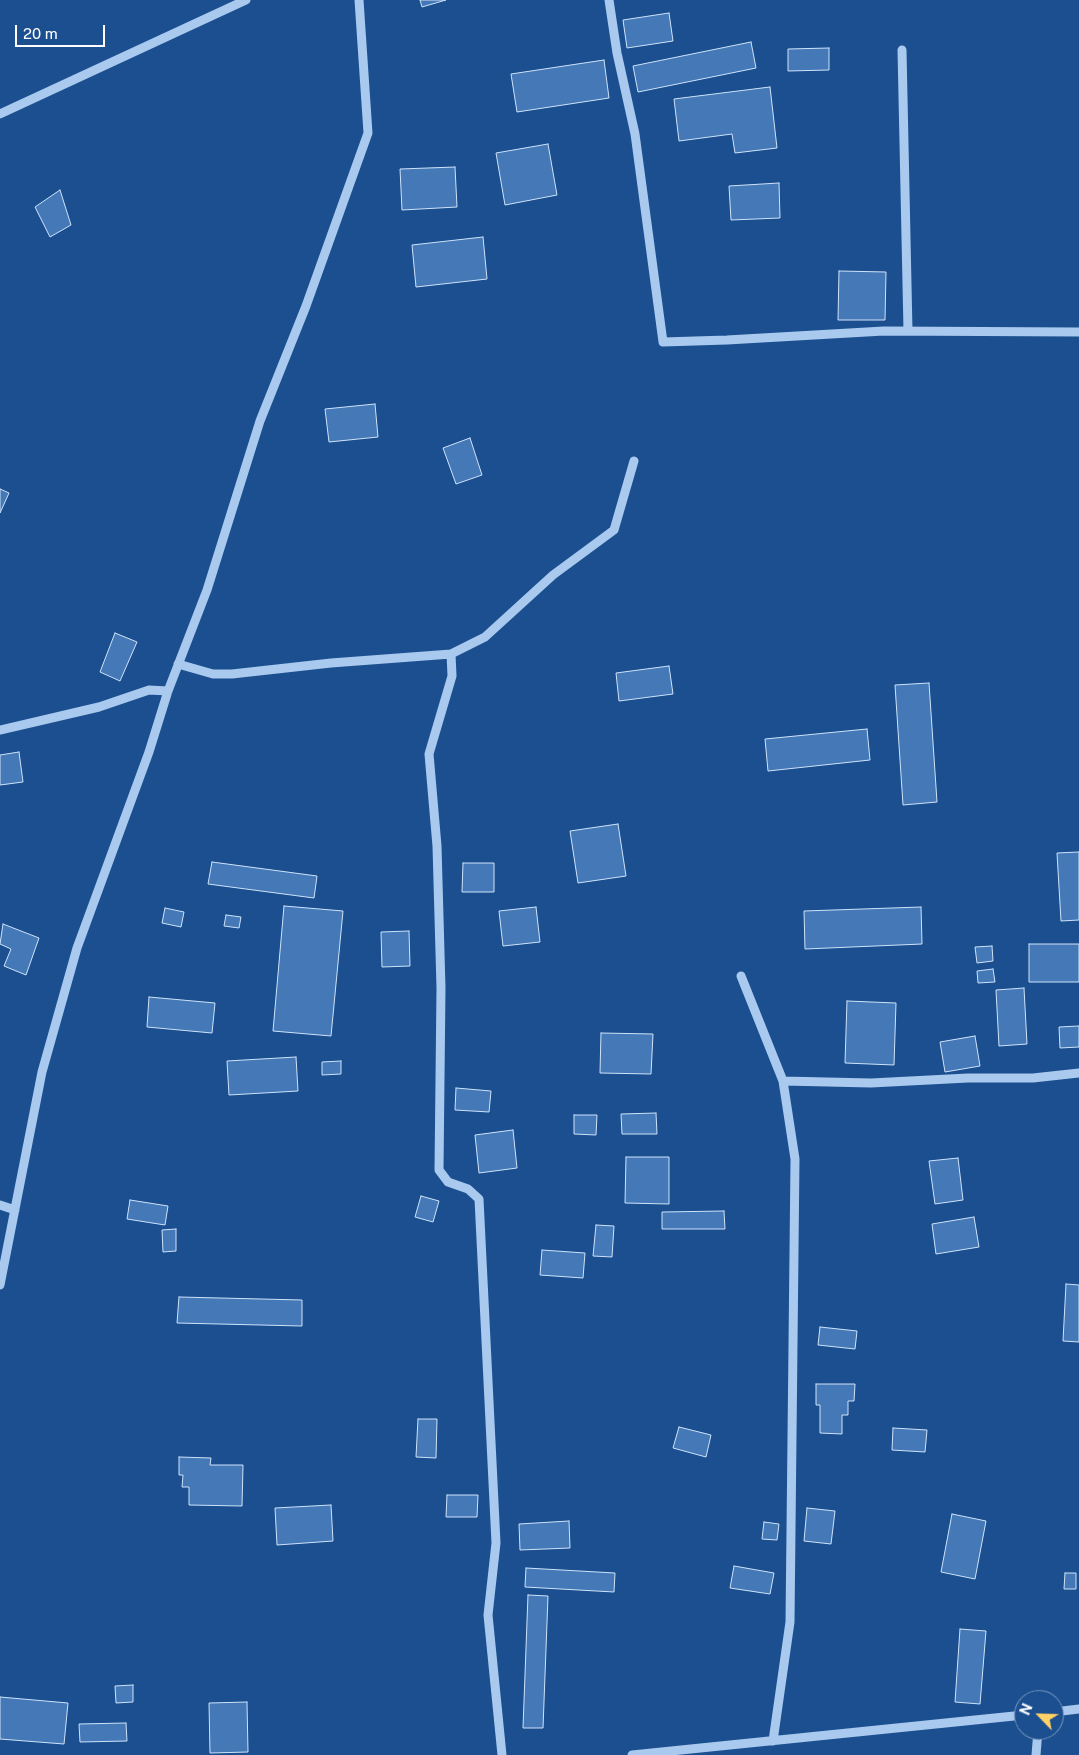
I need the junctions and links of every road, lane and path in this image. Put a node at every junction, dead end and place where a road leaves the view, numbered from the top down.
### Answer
1 (246, 0) edge
2 (359, 0) edge
3 (609, 0) edge
4 (902, 50) dead end
5 (0, 114) edge
6 (908, 331) junction
7 (1079, 332) edge
8 (634, 460) dead end
9 (451, 654) junction
10 (178, 664) junction
11 (168, 691) junction
12 (0, 730) edge
13 (741, 976) dead end
14 (1079, 1073) edge
15 (783, 1081) junction
16 (0, 1205) edge
17 (15, 1210) junction
18 (0, 1285) edge
19 (1079, 1709) edge
20 (1064, 1711) edge
21 (1014, 1716) edge
22 (1037, 1740) edge
23 (773, 1741) junction
24 (502, 1755) edge
25 (632, 1755) edge
26 (1036, 1755) edge

1 - 5 street
2 - 10 street
3 - 6 street
4 - 6 street
6 - 7 street
8 - 9 street
9 - 10 street
9 - 24 street
10 - 11 street
11 - 12 street
11 - 17 street
13 - 15 street
14 - 15 street
15 - 23 street
16 - 17 street
17 - 18 street
19 - 20 street
21 - 23 street
22 - 26 street
23 - 25 street

